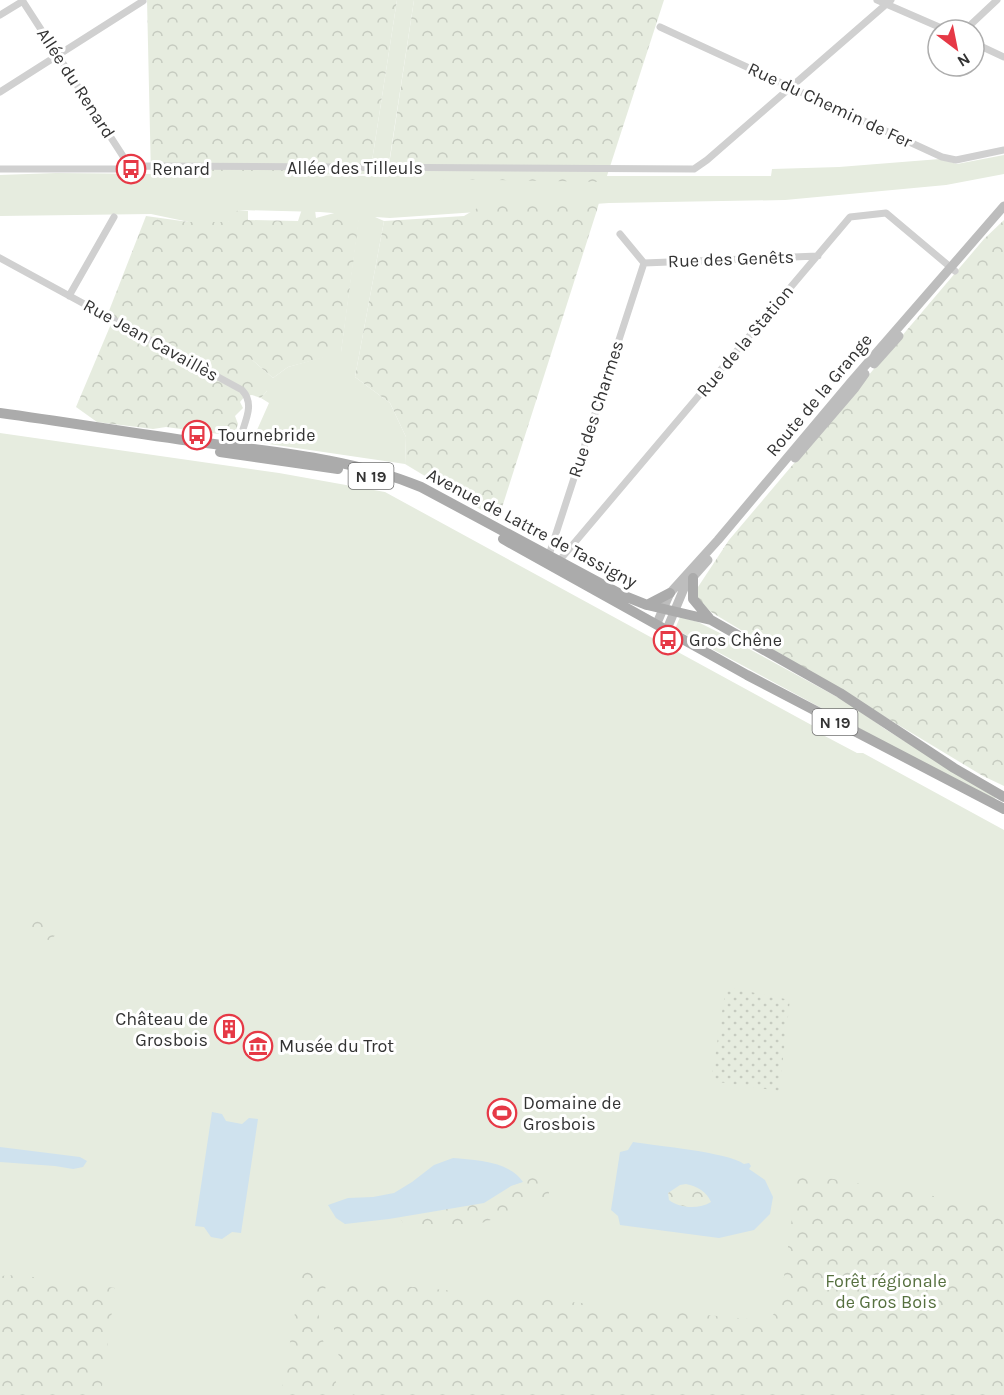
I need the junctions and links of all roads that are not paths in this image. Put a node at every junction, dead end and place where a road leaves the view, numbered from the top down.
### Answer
1 (22, 0) edge
2 (877, 0) edge
3 (998, 0) edge
4 (143, 1) edge
5 (888, 2) edge
6 (0, 15) edge
7 (978, 18) edge
8 (926, 20) edge
9 (660, 27) dead end
10 (986, 49) edge
11 (57, 56) junction
12 (1004, 57) edge
13 (790, 86) junction
14 (0, 92) edge
15 (1004, 150) edge
16 (130, 166) junction
17 (0, 169) edge
18 (1004, 206) edge
19 (1004, 216) edge
20 (114, 218) dead end
21 (620, 234) dead end
22 (818, 256) junction
23 (0, 258) edge
24 (644, 263) junction
25 (953, 269) junction
26 (69, 296) junction
27 (0, 413) edge
28 (0, 420) edge
29 (238, 450) junction
30 (554, 558) junction
31 (690, 576) junction
32 (670, 593) junction
33 (646, 605) junction
34 (663, 608) junction
35 (674, 610) junction
36 (711, 620) junction
37 (662, 626) junction
38 (1004, 797) edge
39 (1004, 809) edge

1 - 6 street
1 - 11 street, Allée du Renard
2 - 5 street
3 - 7 street
4 - 11 street
5 - 8 street
5 - 13 street
9 - 13 street, Rue du Chemin de Fer
10 - 12 street
11 - 14 street
11 - 16 street, Allée du Renard
13 - 15 street, Rue du Chemin de Fer
13 - 16 street, Allée des Tilleuls
16 - 17 street, Allée des Tilleuls
18 - 25 main road, Route de la Grange
19 - 25 main road, Route de la Grange
20 - 26 street
21 - 24 street
22 - 24 street, Rue des Genêts
22 - 25 street, Rue de la Station
22 - 30 street, Rue de la Station
23 - 26 street, Rue Jean Cavaillès
24 - 30 street, Rue des Charmes
25 - 31 main road, Route de la Grange
26 - 29 street, Rue Jean Cavaillès
27 - 29 main road, Avenue de Lattre de Tassigny / N 19
28 - 29 main road, N 19
29 - 30 main road, Avenue de Lattre de Tassigny / N 19
29 - 37 main road, N 19
30 - 33 main road, Avenue de Lattre de Tassigny / N 19
31 - 32 main road, Route de la Grange
31 - 35 main road, Route de la Grange
31 - 36 main road
32 - 33 main road
32 - 34 main road, Route de la Grange
33 - 34 main road, Avenue de Lattre de Tassigny / N 19
34 - 35 main road, Avenue de Lattre de Tassigny / N 19
34 - 37 main road, Route de la Grange
35 - 36 main road, Avenue de Lattre de Tassigny / N 19
35 - 37 main road, Route de la Grange
36 - 38 main road, Avenue de Lattre de Tassigny / N 19
37 - 39 main road, N 19

